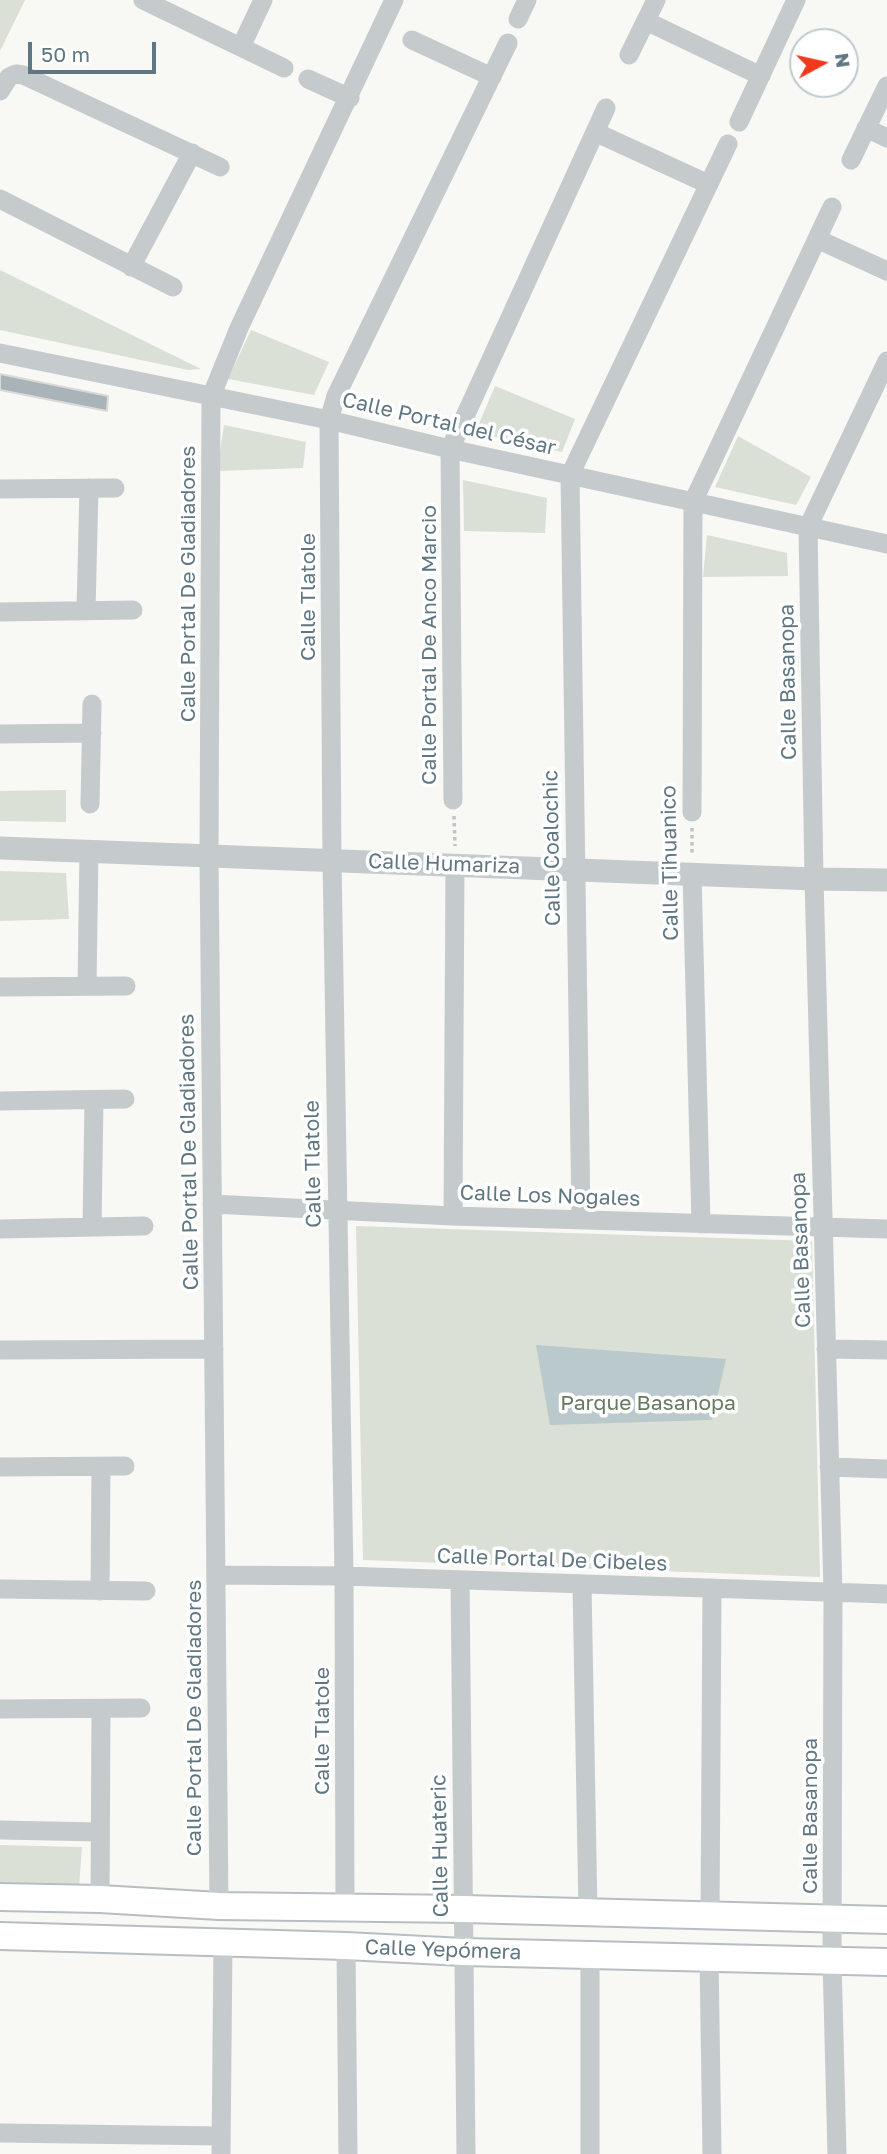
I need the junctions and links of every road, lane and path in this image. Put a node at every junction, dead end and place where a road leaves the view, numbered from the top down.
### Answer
1 (144, 0) edge
2 (263, 0) edge
3 (394, 0) edge
4 (527, 0) edge
5 (656, 0) edge
6 (796, 0) edge
7 (518, 19) dead end
8 (646, 21) junction
9 (412, 40) dead end
10 (508, 43) dead end
11 (241, 47) junction
12 (629, 55) dead end
13 (284, 68) dead end
14 (492, 76) junction
15 (761, 76) junction
16 (308, 79) dead end
17 (887, 86) edge
18 (0, 91) edge
19 (350, 98) junction
20 (606, 108) dead end
21 (739, 122) dead end
22 (866, 128) junction
23 (595, 132) junction
24 (887, 138) edge
25 (728, 144) dead end
26 (192, 153) junction
27 (850, 160) dead end
28 (220, 167) dead end
29 (708, 184) junction
30 (0, 199) edge
31 (832, 207) dead end
32 (817, 239) junction
33 (131, 267) junction
34 (887, 271) edge
35 (173, 288) dead end
36 (0, 353) edge
37 (887, 361) edge
38 (211, 397) junction
39 (329, 420) junction
40 (450, 449) junction
41 (570, 475) junction
42 (89, 488) junction
43 (115, 488) dead end
44 (0, 489) edge
45 (693, 502) junction
46 (808, 527) junction
47 (887, 544) edge
48 (133, 610) dead end
49 (86, 611) junction
50 (0, 612) edge
51 (92, 704) dead end
52 (92, 733) junction
53 (0, 734) edge
54 (453, 800) joint
55 (90, 804) dead end
56 (692, 812) joint
57 (0, 848) edge
58 (89, 851) junction
59 (209, 856) junction
60 (332, 860) junction
61 (455, 864) junction
62 (575, 869) junction
63 (692, 873) junction
64 (814, 879) junction
65 (887, 880) edge
66 (0, 986) edge
67 (87, 986) junction
68 (126, 986) dead end
69 (125, 1099) dead end
70 (94, 1100) junction
71 (0, 1101) edge
72 (212, 1204) junction
73 (337, 1209) junction
74 (453, 1216) junction
75 (581, 1220) junction
76 (701, 1224) junction
77 (144, 1226) dead end
78 (92, 1227) junction
79 (823, 1228) junction
80 (0, 1229) edge
81 (887, 1229) edge
82 (214, 1349) junction
83 (826, 1349) junction
84 (0, 1350) edge
85 (887, 1350) edge
86 (125, 1466) dead end
87 (829, 1466) junction
88 (0, 1467) edge
89 (101, 1467) junction
90 (887, 1469) edge
91 (216, 1575) junction
92 (345, 1576) junction
93 (460, 1580) junction
94 (582, 1584) junction
95 (712, 1588) junction
96 (0, 1589) edge
97 (100, 1591) junction
98 (146, 1591) dead end
99 (833, 1592) junction
100 (887, 1594) edge
101 (141, 1708) dead end
102 (0, 1709) edge
103 (101, 1709) junction
104 (0, 1830) edge
105 (100, 1832) junction
106 (0, 1897) edge
107 (100, 1899) junction
108 (219, 1906) junction
109 (345, 1907) junction
110 (464, 1909) junction
111 (588, 1912) junction
112 (710, 1916) junction
113 (832, 1918) junction
114 (887, 1920) edge
115 (0, 1936) edge
116 (223, 1943) junction
117 (346, 1947) junction
118 (463, 1952) junction
119 (590, 1954) junction
120 (709, 1956) junction
121 (832, 1960) junction
122 (887, 1962) edge
123 (0, 2133) edge
124 (221, 2145) edge
125 (348, 2154) edge
126 (466, 2154) edge
127 (590, 2154) edge
128 (712, 2154) edge
129 (837, 2154) edge

1 - 11 street
2 - 11 street
3 - 19 street
4 - 7 street
5 - 8 street
6 - 15 street
8 - 12 street
8 - 15 street
9 - 14 street
10 - 14 street
11 - 13 street
14 - 39 street
15 - 21 street
16 - 19 street
17 - 22 street
18 - 26 street
19 - 38 street
20 - 23 street, Calle Portal De Anco Marcio
22 - 24 street
22 - 27 street
23 - 29 street
23 - 40 street, Calle Portal De Anco Marcio
25 - 29 street
26 - 28 street
26 - 33 street
29 - 41 street
30 - 33 street
31 - 32 street
32 - 34 street
32 - 45 street
33 - 35 street
36 - 38 street, Calle Portal del César
37 - 46 street, Calle Basanopa
38 - 39 street, Calle Portal del César
38 - 59 street, Calle Portal De Gladiadores
39 - 40 street, Calle Portal del César
39 - 60 street, Calle Tlatole
40 - 41 street, Calle Portal del César
40 - 54 street, Calle Portal De Anco Marcio
41 - 45 street, Calle Portal del César
41 - 62 street, Calle Coalochic
42 - 43 street
42 - 44 street
42 - 49 street
45 - 46 street, Calle Portal del César
45 - 56 street, Calle Tihuanico
46 - 47 street, Calle Portal del César
46 - 64 street, Calle Basanopa
48 - 49 street
49 - 50 street
51 - 52 street
52 - 53 street
52 - 55 street
54 - 61 path, Calle Portal De Anco Marcio
56 - 63 path, Calle Tihuanico
57 - 58 street, Calle Humariza
58 - 59 street, Calle Humariza
58 - 67 street
59 - 60 street, Calle Humariza
59 - 72 street, Calle Portal De Gladiadores
60 - 61 street, Calle Humariza
60 - 73 street, Calle Tlatole
61 - 62 street, Calle Humariza
61 - 74 street
62 - 63 street, Calle Humariza
62 - 75 street, Calle Coalochic
63 - 64 street, Calle Humariza
63 - 76 street, Calle Tihuanico
64 - 65 street, Calle Humariza
64 - 79 street, Calle Basanopa
66 - 67 street
67 - 68 street
69 - 70 street
70 - 71 street
70 - 78 street
72 - 73 street, Calle Los Nogales
72 - 82 street, Calle Portal De Gladiadores
73 - 74 street, Calle Los Nogales
73 - 92 street, Calle Tlatole
74 - 75 street, Calle Los Nogales
75 - 76 street, Calle Los Nogales
76 - 79 street, Calle Los Nogales
77 - 78 street
78 - 80 street
79 - 81 street, Calle Los Nogales
79 - 83 street, Calle Basanopa
82 - 84 street
82 - 91 street, Calle Portal De Gladiadores
83 - 85 street
83 - 87 street, Calle Basanopa
86 - 89 street
87 - 90 street
87 - 99 street, Calle Basanopa
88 - 89 street
89 - 97 street
91 - 92 street, Calle Portal De Cibeles
91 - 108 street, Calle Portal De Gladiadores
92 - 93 street, Calle Portal De Cibeles
92 - 109 street, Calle Tlatole
93 - 94 street, Calle Portal De Cibeles
93 - 110 street, Calle Huateric
94 - 95 street, Calle Portal De Cibeles
94 - 111 street
95 - 99 street, Calle Portal De Cibeles
95 - 112 street
96 - 97 street
97 - 98 street
99 - 100 street, Calle Portal De Cibeles
99 - 113 street, Calle Basanopa
101 - 103 street
102 - 103 street
103 - 105 street
104 - 105 street
105 - 107 street
106 - 107 main road, Calle Yepómera
107 - 108 main road, Calle Yepómera
108 - 109 main road, Calle Yepómera
109 - 110 main road, Calle Yepómera
110 - 111 main road, Calle Yepómera
110 - 118 street, Calle Huateric
111 - 112 main road, Calle Yepómera
112 - 113 main road, Calle Yepómera
113 - 114 main road, Calle Yepómera
113 - 121 street, Calle Basanopa
115 - 116 main road, Calle Yepómera
116 - 117 main road, Calle Yepómera
116 - 124 street
117 - 118 main road, Calle Yepómera
117 - 125 street
118 - 119 main road, Calle Yepómera
118 - 126 street, Calle Huateric
119 - 120 main road, Calle Yepómera
119 - 127 street
120 - 121 main road, Calle Yepómera
120 - 128 street
121 - 122 main road, Calle Yepómera
121 - 129 street, Calle Basanopa
123 - 124 street

